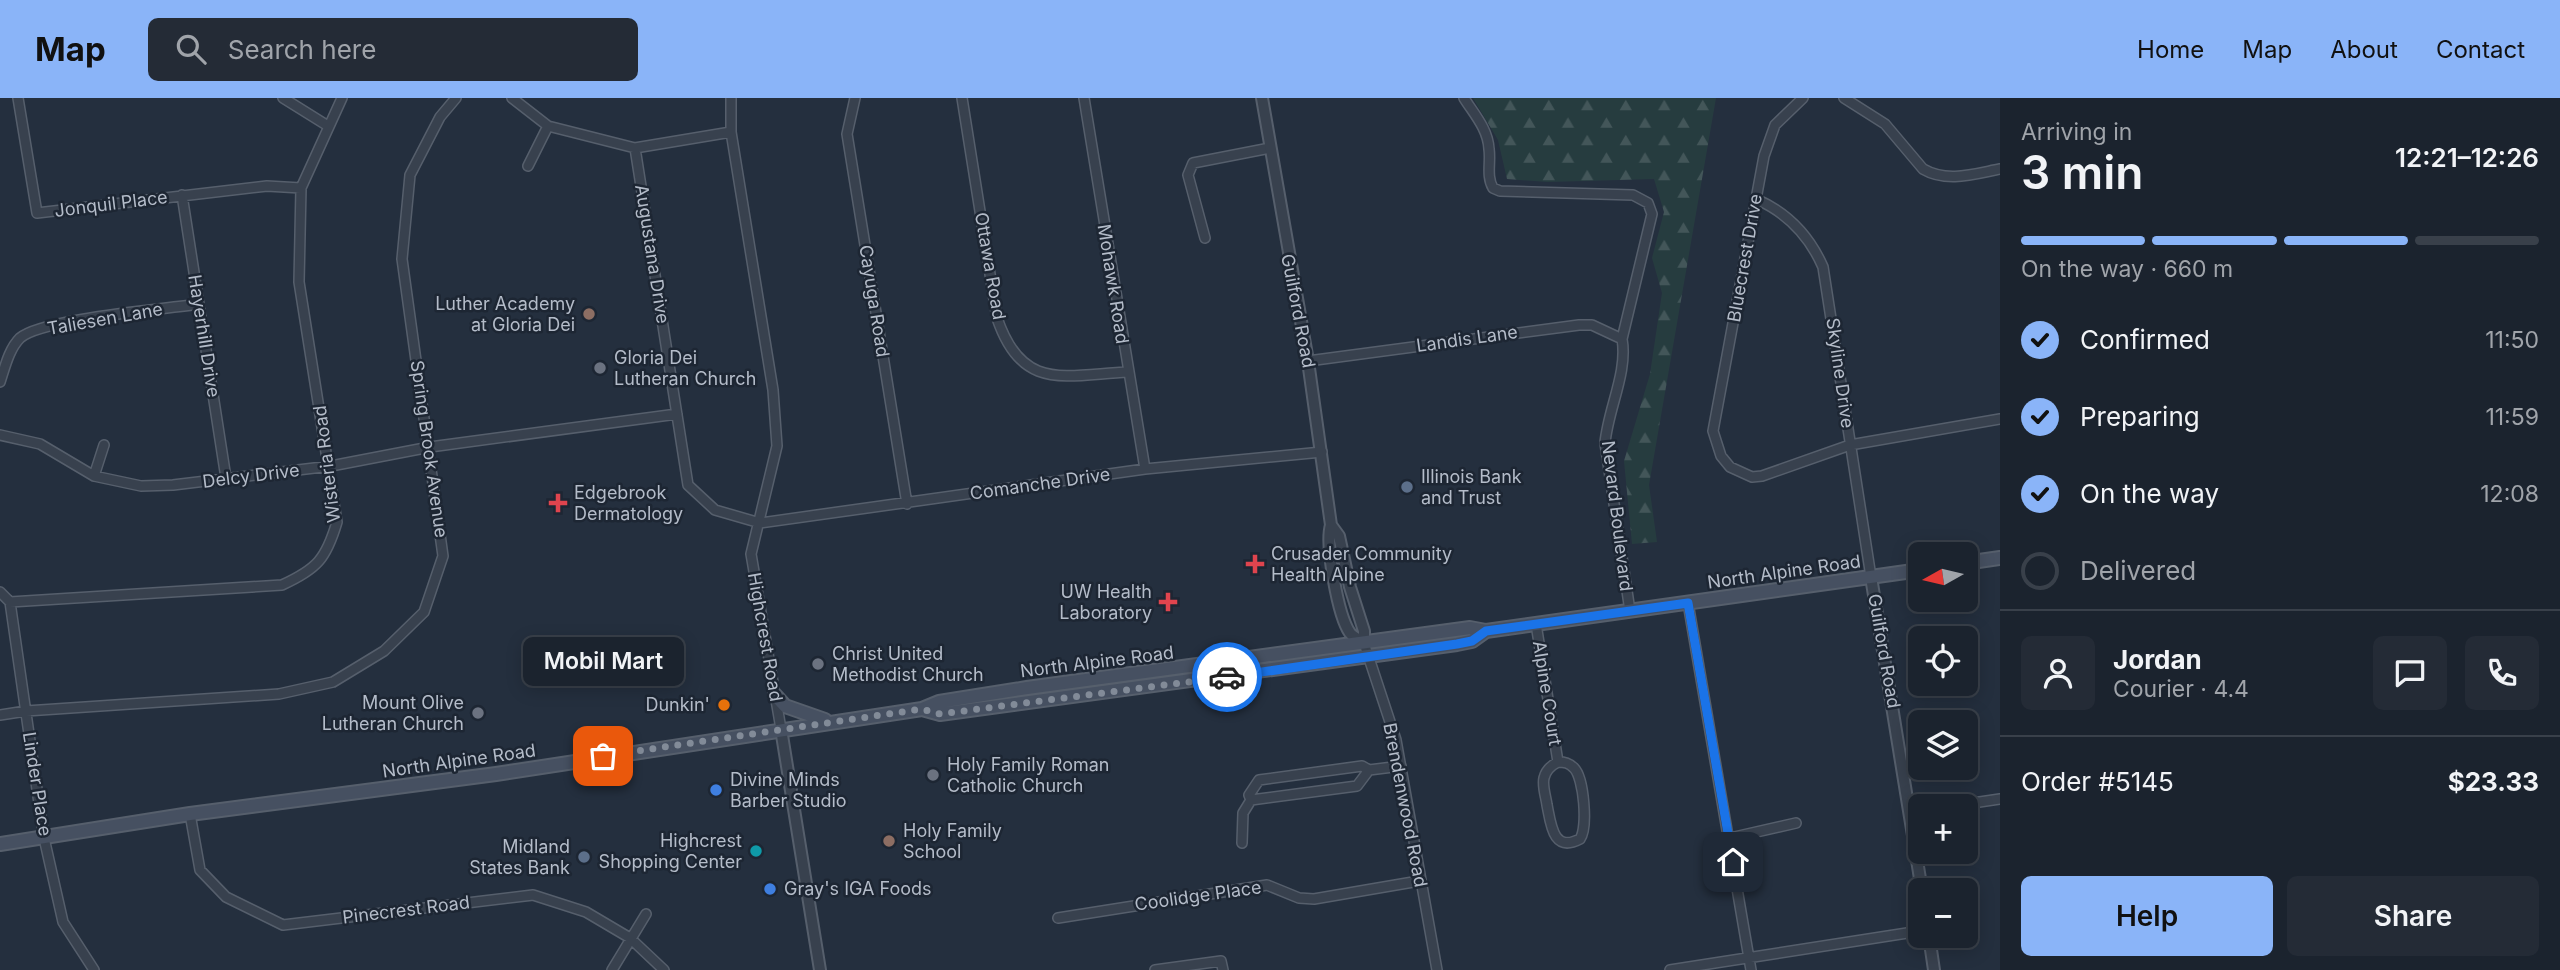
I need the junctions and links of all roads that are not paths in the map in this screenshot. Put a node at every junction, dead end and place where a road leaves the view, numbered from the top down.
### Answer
1 (18, 98) edge
2 (283, 98) edge
3 (342, 98) edge
4 (456, 98) edge
5 (512, 98) edge
6 (732, 98) edge
7 (855, 98) edge
8 (962, 98) edge
9 (1083, 98) edge
10 (1262, 98) edge
11 (1464, 98) edge
12 (1803, 98) edge
13 (1844, 98) edge
14 (328, 126) junction
15 (548, 126) junction
16 (732, 132) junction
17 (635, 148) junction
18 (1270, 148) junction
19 (528, 166) dead end
20 (2000, 169) edge
21 (301, 188) junction
22 (182, 195) junction
23 (1756, 199) junction
24 (1205, 238) dead end
25 (199, 304) junction
26 (1622, 339) junction
27 (1308, 361) junction
28 (1128, 372) junction
29 (0, 382) edge
30 (677, 414) junction
31 (2000, 419) edge
32 (0, 435) edge
33 (1850, 444) junction
34 (104, 445) dead end
35 (430, 447) junction
36 (1322, 452) junction
37 (331, 467) junction
38 (1145, 469) junction
39 (94, 476) junction
40 (226, 478) junction
41 (907, 503) junction
42 (760, 523) junction
43 (2000, 558) edge
44 (1978, 561) edge
45 (1908, 571) edge
46 (1871, 577) junction
47 (0, 592) edge
48 (10, 602) junction
49 (1688, 603) junction
50 (1630, 611) junction
51 (1536, 624) junction
52 (1486, 631) junction
53 (1364, 643) junction
54 (1369, 657) junction
55 (775, 695) junction
56 (922, 709) junction
57 (26, 710) junction
58 (0, 715) edge
59 (832, 722) junction
60 (781, 729) junction
61 (1558, 762) junction
62 (1401, 766) junction
63 (1369, 770) junction
64 (1913, 794) edge
65 (2000, 799) edge
66 (1251, 800) junction
67 (1978, 802) edge
68 (190, 814) junction
69 (1796, 823) dead end
70 (44, 838) junction
71 (1730, 838) junction
72 (1242, 843) dead end
73 (0, 844) edge
74 (1419, 881) junction
75 (646, 914) dead end
76 (1058, 918) dead end
77 (1908, 933) edge
78 (630, 938) junction
79 (1931, 948) edge
80 (1749, 958) junction
81 (1222, 965) edge
82 (94, 970) edge
83 (612, 970) edge
84 (664, 970) edge
85 (820, 970) edge
86 (1155, 970) edge
87 (1437, 970) edge
88 (1670, 970) edge
89 (1751, 970) edge
90 (1934, 970) edge

1 - 22 street, Jonquil Place
2 - 14 street
3 - 14 street, Wisteria Road
4 - 35 street, Spring Brook Avenue
5 - 15 street
6 - 16 street, Highcrest Road
7 - 41 street, Cayuga Road
8 - 28 street, Ottawa Road
9 - 28 street, Mohawk Road
10 - 18 street, Guilford Road
11 - 26 street, Nevard Boulevard
12 - 23 street, Bluecrest Drive
13 - 20 street
14 - 21 street, Wisteria Road
15 - 17 street
15 - 19 street
16 - 17 street
16 - 42 street, Highcrest Road
17 - 30 street, Augustana Drive
18 - 24 street
18 - 27 street, Guilford Road
21 - 22 street, Jonquil Place
21 - 37 street, Wisteria Road
22 - 25 street, Hayerhill Drive
23 - 33 street, Skyline Drive
23 - 33 street, Bluecrest Drive
25 - 29 street, Taliesen Lane
25 - 40 street, Hayerhill Drive
26 - 27 street, Landis Lane
26 - 50 street, Nevard Boulevard
27 - 36 street, Guilford Road
28 - 38 street, Mohawk Road
30 - 35 street, Delcy Drive
30 - 42 street, Augustana Drive
31 - 33 street
32 - 39 street, Delcy Drive
33 - 46 street, Skyline Drive
34 - 39 street
35 - 37 street, Delcy Drive
35 - 57 street, Spring Brook Avenue
36 - 38 street, Comanche Drive
36 - 53 street, Guilford Road
37 - 40 street, Delcy Drive
37 - 48 street, Wisteria Road
38 - 41 street, Comanche Drive
39 - 40 street, Delcy Drive
41 - 42 street, Comanche Drive
42 - 55 street, Highcrest Road
43 - 44 main road
45 - 46 main road, North Alpine Road
46 - 49 main road, North Alpine Road
46 - 64 street, Guilford Road
47 - 48 street
48 - 57 street, Linder Place
49 - 50 main road, North Alpine Road
49 - 71 street
50 - 51 main road, North Alpine Road
51 - 52 main road, North Alpine Road
51 - 61 street, Alpine Court
52 - 53 main road, North Alpine Road
52 - 54 main road, North Alpine Road
53 - 54 street, Brendenwood Road
53 - 56 main road, North Alpine Road
54 - 56 main road, North Alpine Road
54 - 62 street, Brendenwood Road
55 - 59 main road
55 - 60 street, Highcrest Road
56 - 59 main road, North Alpine Road
57 - 58 street, Spring Brook Avenue
57 - 70 street, Linder Place
59 - 60 main road, North Alpine Road
60 - 68 main road, North Alpine Road
60 - 85 street, Highcrest Road
61 - 61 street, Alpine Court
62 - 63 street
62 - 74 street, Brendenwood Road
63 - 66 street
63 - 66 street
65 - 67 street
66 - 72 street
68 - 70 main road, North Alpine Road
68 - 78 street, Pinecrest Road
69 - 71 street
70 - 73 main road, North Alpine Road
70 - 82 street, Linder Place
71 - 80 street
74 - 76 street, Coolidge Place
74 - 87 street, Brendenwood Road
75 - 78 street
77 - 80 street
78 - 83 street
78 - 84 street, Pinecrest Road
79 - 90 street
80 - 88 street
80 - 89 street
81 - 86 street

